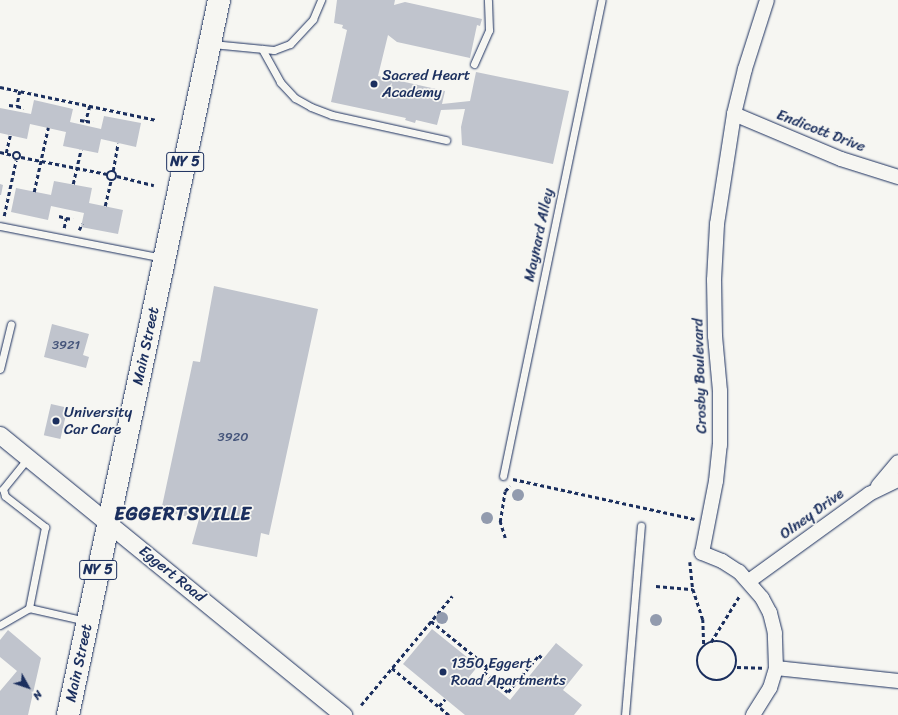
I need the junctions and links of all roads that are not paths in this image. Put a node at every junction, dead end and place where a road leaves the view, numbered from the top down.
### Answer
1 (219, 0) edge
2 (321, 0) edge
3 (488, 0) edge
4 (602, 0) edge
5 (767, 0) edge
6 (210, 44) junction
7 (262, 49) junction
8 (474, 64) dead end
9 (734, 114) junction
10 (446, 140) dead end
11 (898, 177) edge
12 (0, 226) edge
13 (164, 258) junction
14 (11, 324) dead end
15 (0, 368) edge
16 (0, 435) edge
17 (28, 458) junction
18 (898, 462) edge
19 (502, 476) road end
20 (898, 480) edge
21 (870, 494) junction
22 (108, 522) junction
23 (641, 526) dead end
24 (749, 581) junction
25 (29, 608) junction
26 (88, 621) junction
27 (0, 625) edge
28 (776, 668) junction
29 (898, 681) edge
30 (68, 715) edge
31 (343, 715) edge
32 (625, 715) edge
33 (753, 715) edge

1 - 6 main road, Main Street / NY 5
2 - 7 lane
3 - 8 lane
4 - 19 lane, Maynard Alley
5 - 9 street, Crosby Boulevard
6 - 7 lane
6 - 13 main road, Main Street / NY 5
7 - 10 lane
9 - 11 street, Endicott Drive
9 - 24 street, Crosby Boulevard
12 - 13 lane
13 - 22 main road, Main Street / NY 5
14 - 15 lane
16 - 17 street, Eggert Road
17 - 22 street, Eggert Road
17 - 25 lane
18 - 21 street
20 - 21 street, Olney Drive
21 - 24 street, Olney Drive
22 - 26 main road, Main Street / NY 5
22 - 31 street, Eggert Road
23 - 32 lane
24 - 28 street
25 - 26 lane
25 - 27 lane
26 - 30 main road, Main Street / NY 5
28 - 29 street
28 - 33 street

